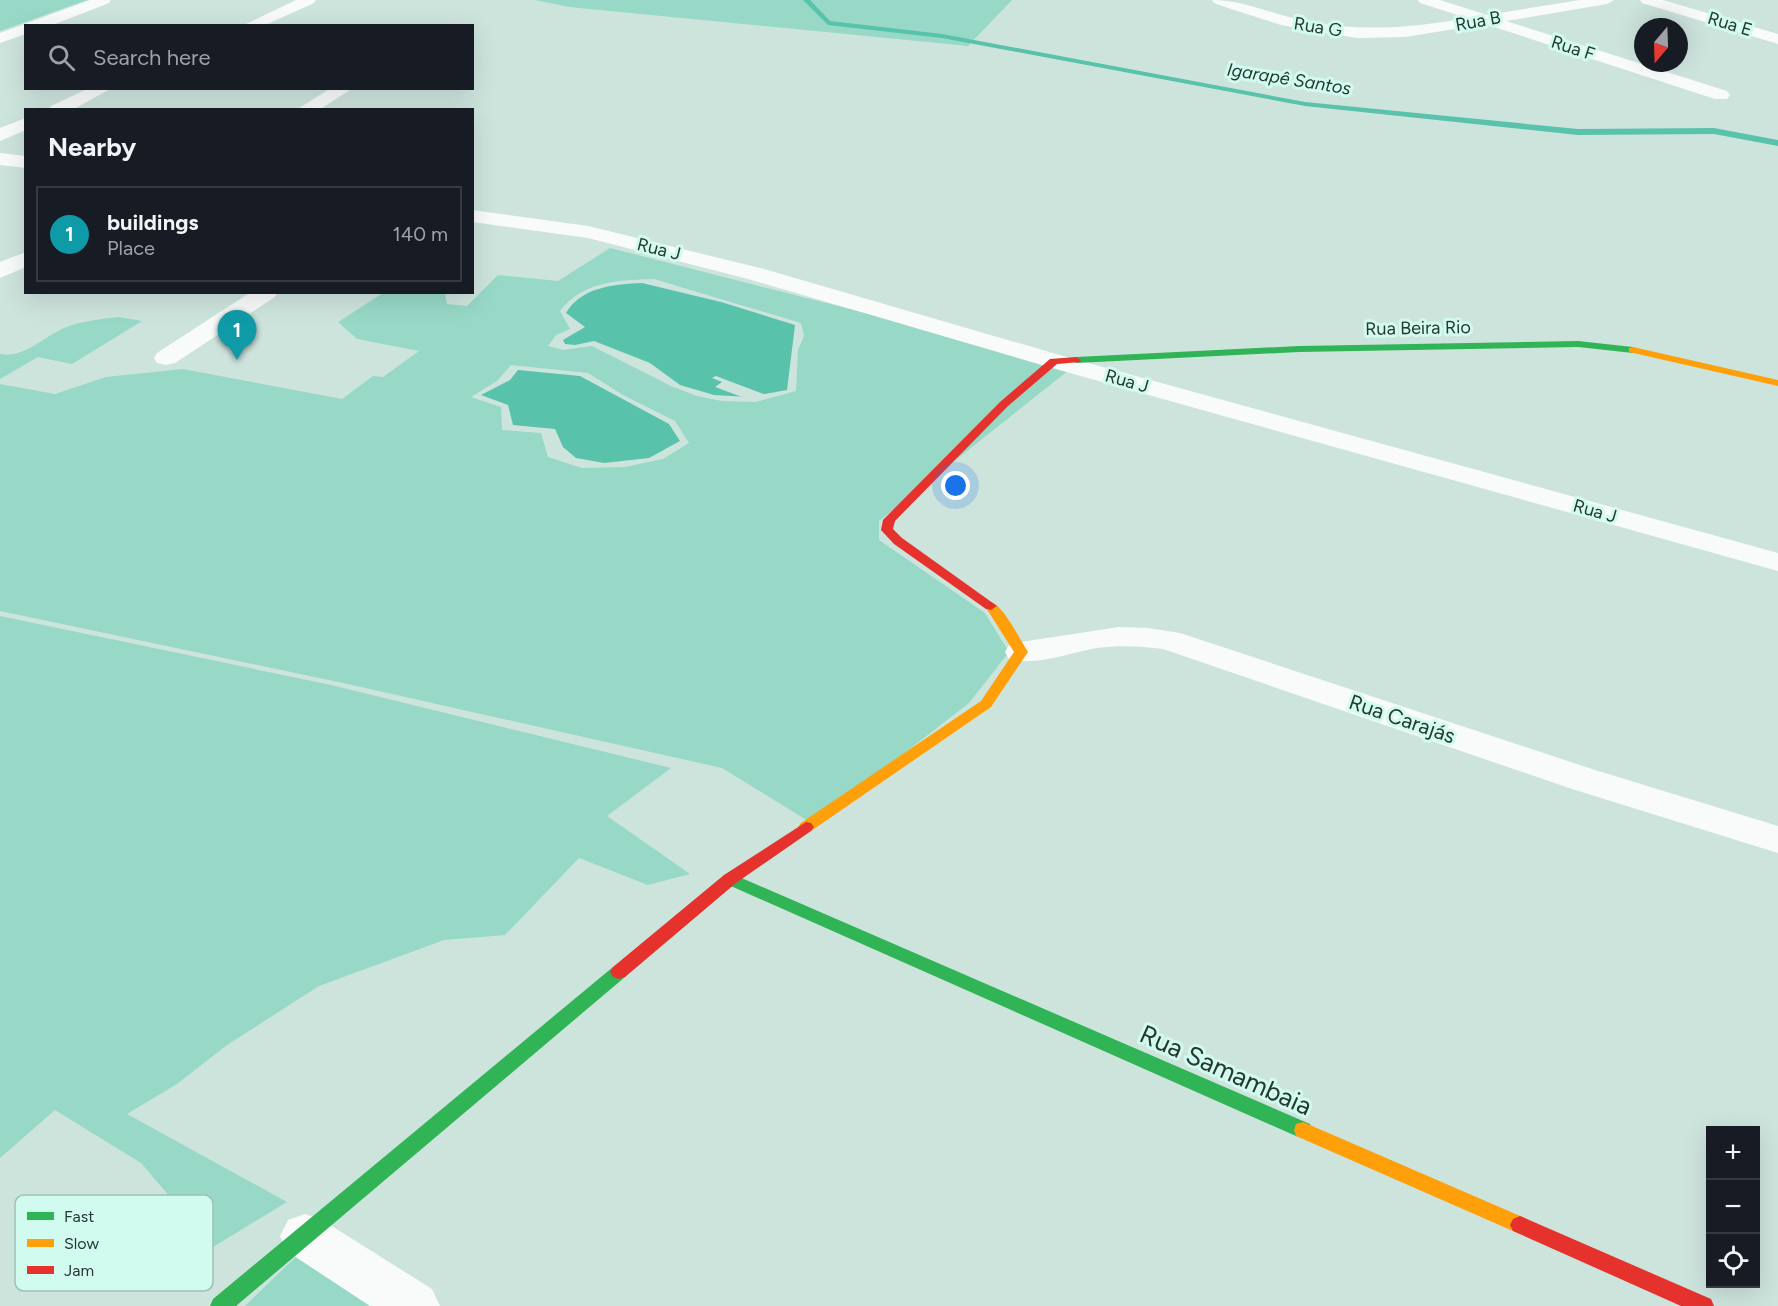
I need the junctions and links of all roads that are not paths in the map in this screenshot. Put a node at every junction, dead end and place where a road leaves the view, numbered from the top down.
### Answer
1 (104, 0) edge
2 (309, 0) edge
3 (1219, 0) edge
4 (1425, 0) edge
5 (1607, 0) edge
6 (1647, 0) edge
7 (1485, 20) junction
8 (39, 24) edge
9 (254, 24) edge
10 (24, 30) edge
11 (1420, 31) joint
12 (1, 37) edge
13 (24, 39) edge
14 (1778, 39) edge
15 (100, 90) edge
16 (341, 90) edge
17 (1720, 95) dead end
18 (61, 108) edge
19 (309, 108) edge
20 (24, 124) edge
21 (0, 135) edge
22 (0, 159) edge
23 (24, 162) edge
24 (474, 216) edge
25 (24, 259) edge
26 (0, 271) edge
27 (264, 294) edge
28 (166, 358) dead end
29 (1054, 361) junction
30 (1778, 383) edge
31 (1778, 562) edge
32 (1021, 651) junction
33 (1778, 840) edge
34 (730, 879) junction
35 (305, 1236) junction
36 (220, 1306) edge
37 (414, 1306) edge
38 (1704, 1306) edge

1 - 8 street
2 - 9 street
3 - 11 street, Rua G
4 - 7 street, Rua F
5 - 7 street, Rua B
6 - 14 street, Rua E
7 - 11 street, Rua B
7 - 17 street, Rua F
10 - 12 street
12 - 13 street
15 - 18 street
16 - 19 street
20 - 21 street
22 - 23 street
24 - 29 street, Rua J
25 - 26 street
27 - 28 street
29 - 30 street, Rua Beira Rio
29 - 31 street, Rua J
29 - 32 street
32 - 33 street, Rua Carajás
32 - 34 street
34 - 35 street
34 - 38 street, Rua Samambaia
35 - 36 street
35 - 37 street

